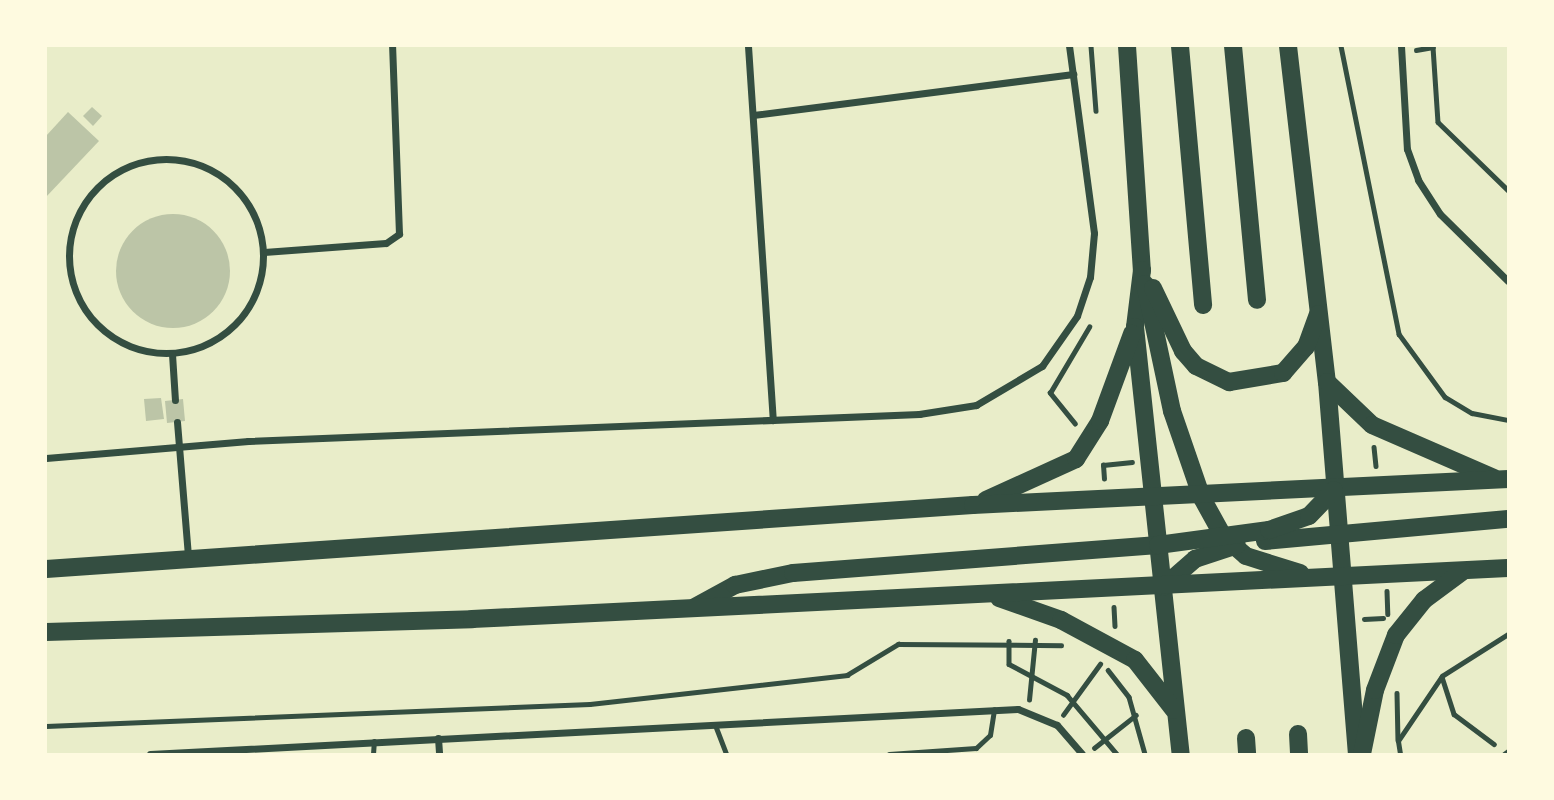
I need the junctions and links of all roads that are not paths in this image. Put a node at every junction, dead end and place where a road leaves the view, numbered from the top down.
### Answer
1 (392, 46) edge
2 (748, 46) edge
3 (1069, 46) edge
4 (1127, 46) edge
5 (1180, 46) edge
6 (1233, 46) edge
7 (1288, 46) edge
8 (1401, 49) edge
9 (1073, 74) junction
10 (753, 115) junction
11 (264, 252) junction
12 (1142, 270) junction
13 (1508, 281) edge
14 (1257, 300) dead end
15 (1203, 305) dead end
16 (1320, 311) junction
17 (1135, 327) junction
18 (172, 354) junction
19 (1327, 382) junction
20 (175, 400) dead end
21 (773, 420) junction
22 (177, 422) dead end
23 (178, 446) junction
24 (46, 458) edge
25 (1505, 480) edge
26 (1334, 490) junction
27 (1202, 498) junction
28 (1152, 501) junction
29 (973, 505) junction
30 (1508, 519) edge
31 (1338, 532) junction
32 (1228, 541) junction
33 (1158, 545) junction
34 (188, 561) junction
35 (1508, 568) edge
36 (46, 569) edge
37 (1463, 571) junction
38 (1342, 579) junction
39 (1163, 587) junction
40 (989, 594) junction
41 (692, 609) junction
42 (46, 632) edge
43 (994, 709) junction
44 (1176, 713) junction
45 (715, 725) junction
46 (1298, 734) dead end
47 (438, 738) junction
48 (374, 741) junction
49 (150, 754) edge
50 (373, 754) edge
51 (439, 754) edge
52 (726, 754) edge
53 (889, 754) edge
54 (1083, 754) edge
55 (1181, 754) edge
56 (1299, 754) edge
57 (1357, 754) edge
58 (1362, 754) edge

1 - 11 street
2 - 10 street
3 - 9 street
4 - 12 main road
5 - 15 main road
6 - 14 main road
7 - 16 main road
8 - 13 street
9 - 10 street
9 - 21 street
10 - 21 street
11 - 18 street
11 - 18 street
12 - 16 main road
12 - 17 main road
12 - 27 main road
16 - 19 main road
17 - 28 main road
17 - 29 main road
18 - 20 street
19 - 25 main road
19 - 26 main road
21 - 23 street
22 - 23 street
23 - 24 street
23 - 34 street
25 - 26 main road
26 - 27 main road
26 - 31 main road
26 - 32 main road
27 - 28 main road
27 - 32 main road
28 - 29 main road
28 - 33 main road
29 - 34 main road
30 - 31 main road
31 - 32 main road
31 - 38 main road
32 - 33 main road
32 - 38 main road
32 - 39 main road
33 - 39 main road
33 - 41 main road
34 - 36 main road
35 - 37 main road
37 - 38 main road
37 - 58 main road
38 - 39 main road
38 - 57 main road
39 - 40 main road
39 - 44 main road
40 - 41 main road
40 - 44 main road
41 - 42 main road
43 - 45 street
43 - 53 lane
43 - 54 street
44 - 55 main road
45 - 47 street
45 - 52 lane
46 - 56 main road
47 - 48 street
47 - 51 street
48 - 49 street
48 - 50 lane

